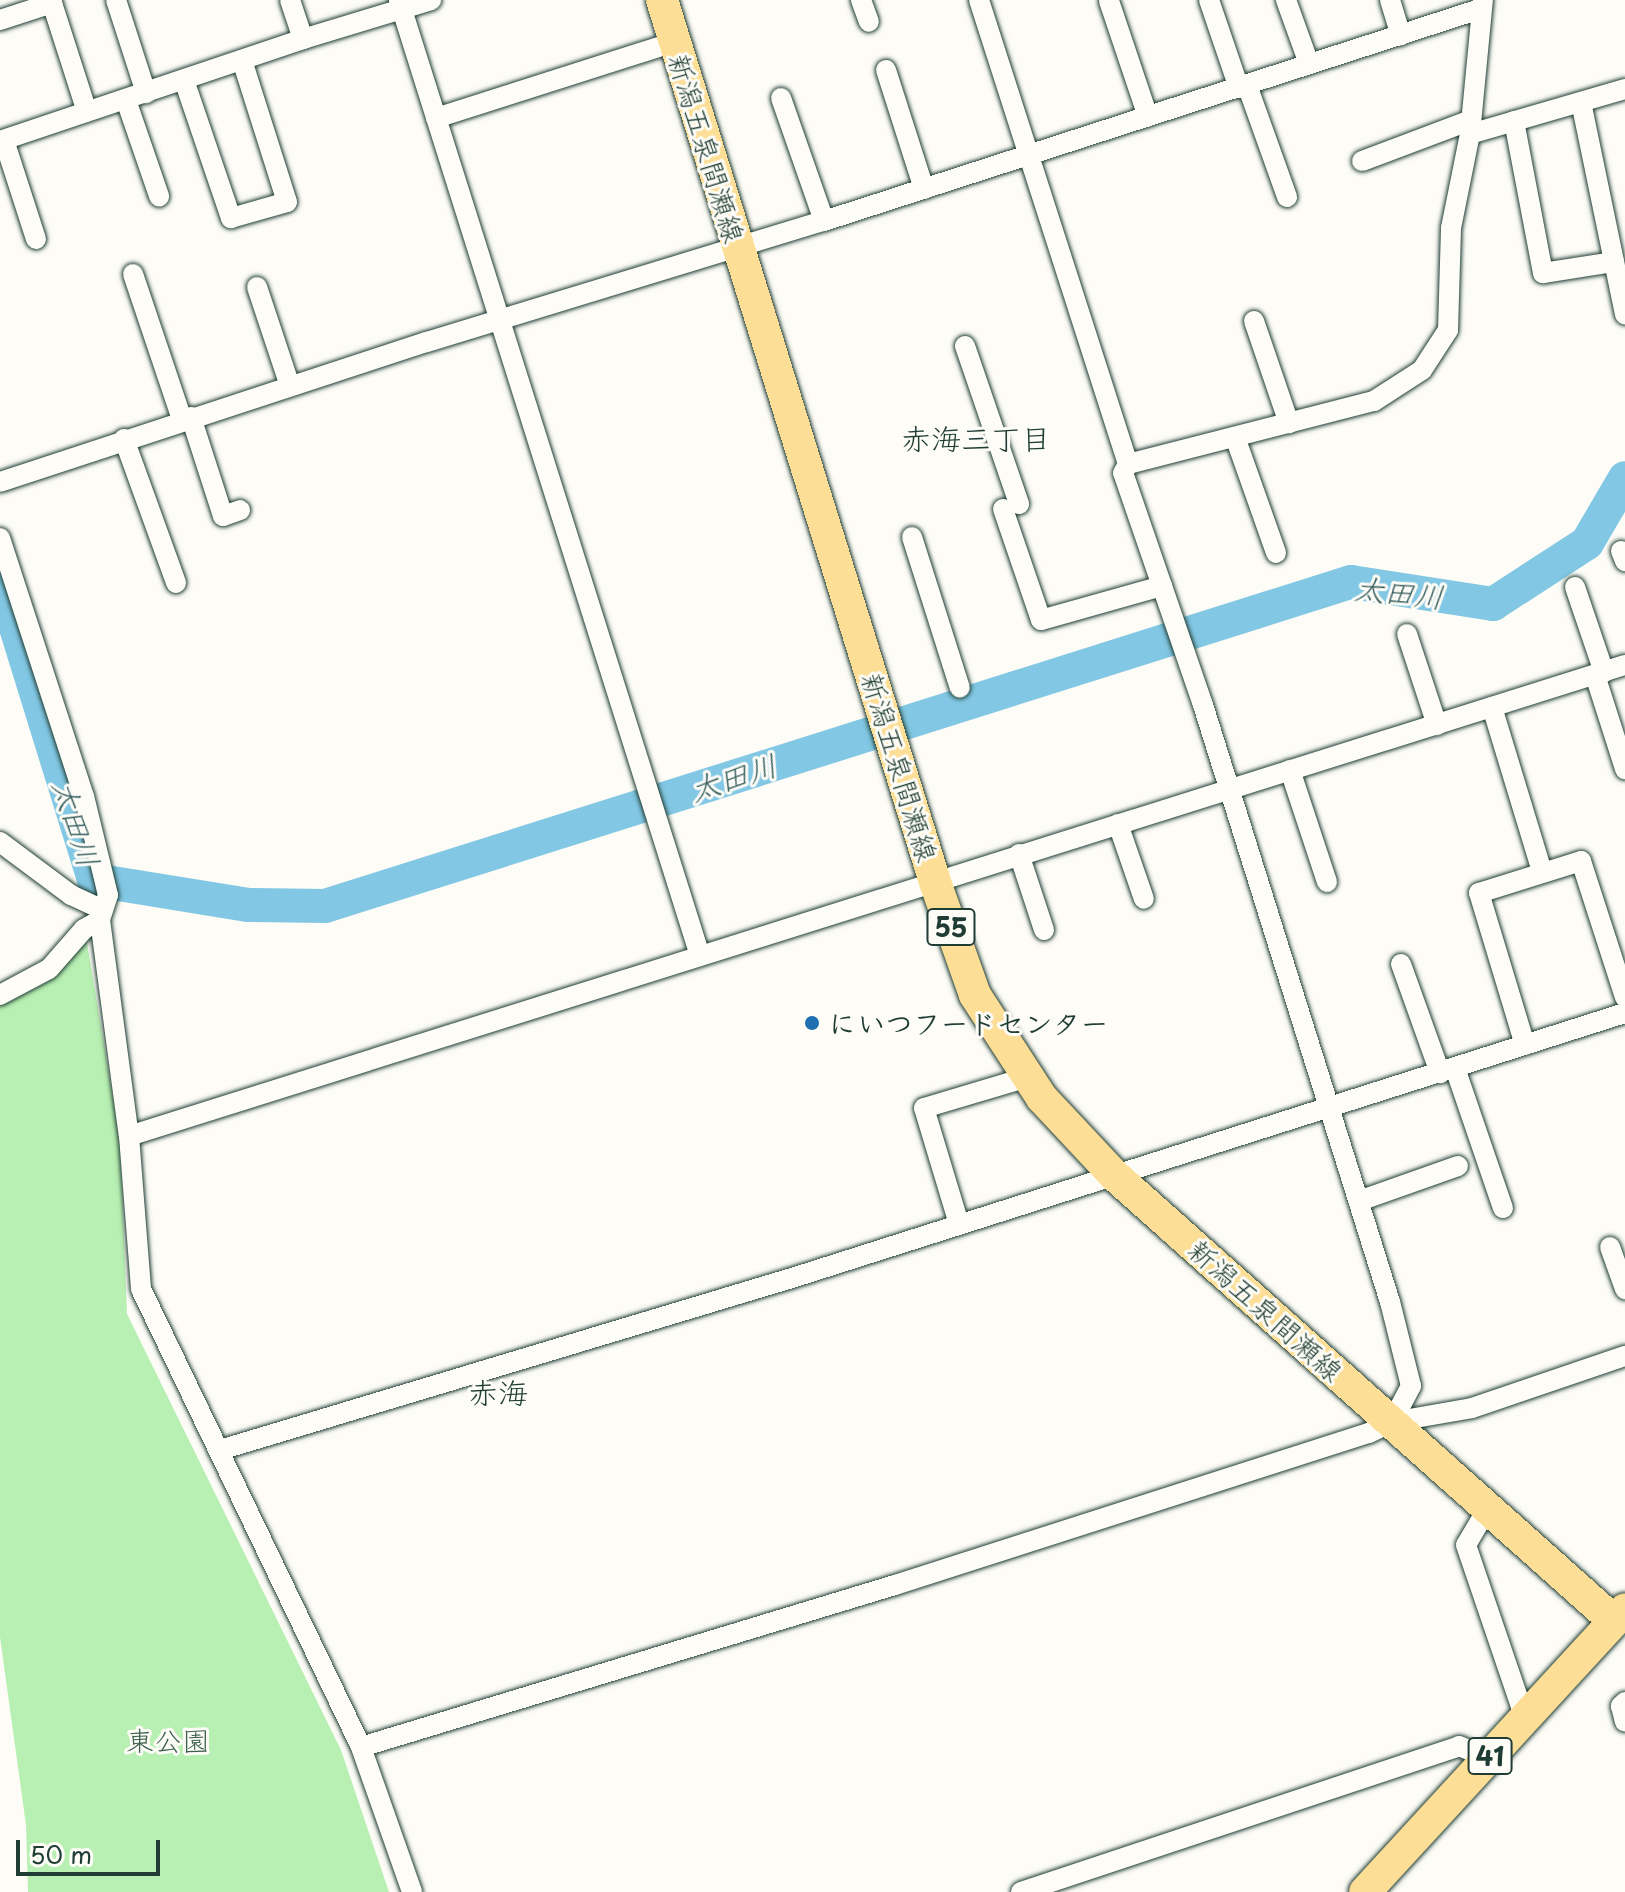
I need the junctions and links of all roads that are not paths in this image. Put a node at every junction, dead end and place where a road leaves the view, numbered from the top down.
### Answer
1 (116, 0) edge
2 (290, 0) edge
3 (431, 0) edge
4 (662, 0) edge
5 (861, 0) edge
6 (979, 0) edge
7 (1209, 0) edge
8 (1286, 0) edge
9 (1390, 0) edge
10 (1109, 1) edge
11 (1481, 4) edge
12 (400, 5) edge
13 (0, 20) edge
14 (869, 22) dead end
15 (1401, 35) junction
16 (303, 39) junction
17 (674, 42) junction
18 (242, 60) junction
19 (1309, 64) junction
20 (886, 70) dead end
21 (184, 80) junction
22 (1243, 86) junction
23 (1625, 89) edge
24 (146, 93) junction
25 (781, 98) dead end
26 (126, 100) junction
27 (1581, 102) junction
28 (87, 112) junction
29 (1148, 117) junction
30 (436, 118) junction
31 (1514, 121) junction
32 (1470, 127) junction
33 (2, 140) edge
34 (1027, 156) junction
35 (1362, 161) dead end
36 (924, 189) junction
37 (159, 196) dead end
38 (1287, 197) dead end
39 (824, 221) junction
40 (36, 239) dead end
41 (737, 248) junction
42 (1614, 262) junction
43 (133, 274) dead end
44 (257, 287) dead end
45 (1625, 315) edge
46 (499, 321) junction
47 (1254, 321) dead end
48 (965, 346) dead end
49 (290, 386) junction
50 (186, 419) junction
51 (1289, 423) junction
52 (1235, 437) junction
53 (124, 439) junction
54 (1128, 464) junction
55 (0, 482) edge
56 (240, 510) dead end
57 (912, 537) dead end
58 (0, 538) edge
59 (1276, 553) dead end
60 (176, 583) dead end
61 (1162, 586) junction
62 (1575, 587) dead end
63 (1407, 634) dead end
64 (1625, 665) edge
65 (1600, 673) junction
66 (960, 688) dead end
67 (1492, 707) junction
68 (1437, 725) junction
69 (1625, 769) edge
70 (1290, 770) junction
71 (1227, 790) junction
72 (1118, 824) junction
73 (0, 842) edge
74 (1019, 854) junction
75 (1542, 872) junction
76 (935, 882) junction
77 (1327, 882) dead end
78 (1144, 899) dead end
79 (101, 915) junction
80 (1044, 930) dead end
81 (700, 956) junction
82 (1401, 964) dead end
83 (0, 995) edge
84 (1625, 997) edge
85 (1625, 1013) edge
86 (1525, 1045) junction
87 (1447, 1070) junction
88 (1028, 1077) junction
89 (1329, 1107) junction
90 (129, 1136) junction
91 (1458, 1166) dead end
92 (1113, 1174) junction
93 (1359, 1201) junction
94 (1503, 1208) dead end
95 (959, 1224) junction
96 (1610, 1247) dead end
97 (1625, 1289) edge
98 (1625, 1356) edge
99 (1392, 1422) junction
100 (220, 1450) junction
101 (1489, 1506) junction
102 (1620, 1615) edge
103 (1625, 1702) edge
104 (1525, 1718) junction
105 (1625, 1722) edge
106 (361, 1747) junction
107 (1488, 1758) junction
108 (412, 1892) edge
109 (1021, 1892) edge
110 (1365, 1892) edge

1 - 24 street
2 - 16 street
3 - 12 street
4 - 17 main road, 新潟五泉間瀬線 / 55
5 - 14 street
6 - 34 street
7 - 22 street
8 - 19 street
9 - 15 street
10 - 29 street
11 - 15 street
11 - 32 street
12 - 16 street
12 - 30 street
13 - 28 street
15 - 19 street
16 - 18 street
17 - 30 street
17 - 41 main road, 新潟五泉間瀬線 / 55
18 - 21 street
18 - 21 street
19 - 22 street
20 - 36 street
21 - 24 street
22 - 29 street
22 - 38 street
23 - 27 street
24 - 26 street
25 - 39 street
26 - 28 street
26 - 37 street
27 - 31 street
27 - 42 street
28 - 33 street
29 - 34 street
30 - 46 street
31 - 32 street
31 - 42 street
32 - 35 street
32 - 51 street
33 - 40 street
34 - 36 street
34 - 54 street
36 - 39 street
39 - 41 street
41 - 46 street
41 - 76 main road, 新潟五泉間瀬線 / 55
42 - 45 street
43 - 50 street
44 - 49 street
46 - 49 street
46 - 81 street
47 - 51 street
48 - 61 street
49 - 50 street
50 - 53 street
50 - 56 street
51 - 52 street
52 - 54 street
52 - 59 street
53 - 55 street
53 - 60 street
54 - 61 street
57 - 66 street
58 - 79 street
61 - 71 street
62 - 65 street
63 - 68 street
64 - 65 street
65 - 67 street
65 - 69 street
67 - 68 street
67 - 75 street
68 - 70 street
70 - 71 street
70 - 77 street
71 - 72 street
71 - 89 street
72 - 74 street
72 - 78 street
73 - 79 street
74 - 76 street
74 - 80 street
75 - 84 street
75 - 86 street
76 - 81 street
76 - 88 main road, 新潟五泉間瀬線 / 55
79 - 83 street
79 - 90 street
81 - 90 street
82 - 87 street
85 - 86 street
86 - 87 street
87 - 89 street
87 - 94 street
88 - 92 main road, 新潟五泉間瀬線 / 55
88 - 95 street
89 - 92 street
89 - 93 street
90 - 100 street
91 - 93 street
92 - 95 street
92 - 99 main road, 新潟五泉間瀬線 / 55
93 - 99 street
95 - 100 street
96 - 97 street
98 - 99 street
99 - 101 main road, 新潟五泉間瀬線 / 55
99 - 106 street
100 - 106 street
101 - 102 main road, 新潟五泉間瀬線 / 55
101 - 104 street
102 - 104 main road, 41
103 - 105 street
104 - 107 main road, 41
106 - 108 street
107 - 109 street
107 - 110 main road, 41

